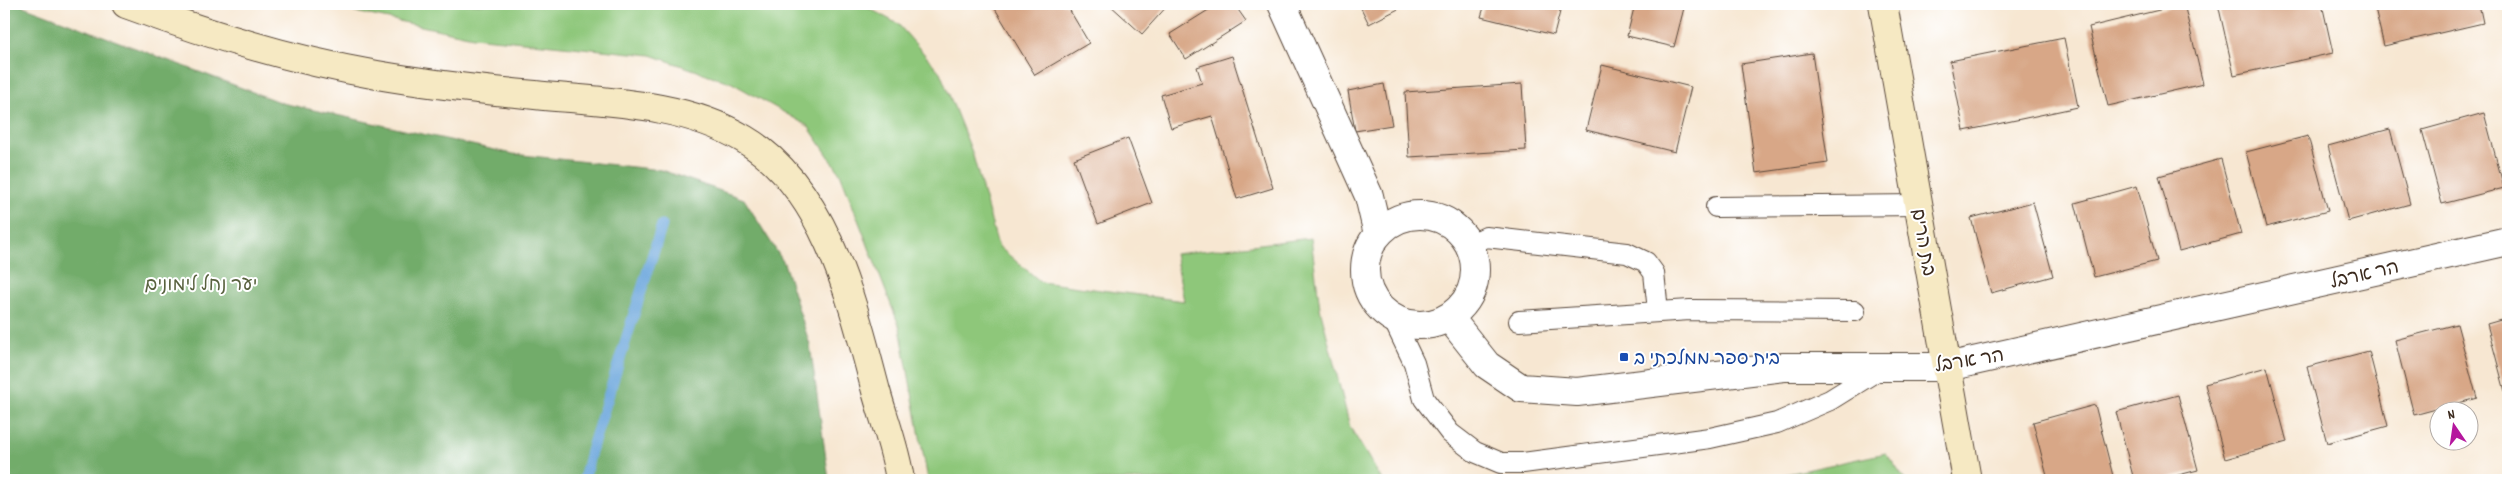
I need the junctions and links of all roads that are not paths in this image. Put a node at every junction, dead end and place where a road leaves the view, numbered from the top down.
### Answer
1 (126, 4) edge
2 (1282, 4) edge
3 (1884, 4) edge
4 (1919, 205) junction
5 (1716, 207) dead end
6 (1378, 234) junction
7 (2508, 241) edge
8 (1470, 245) junction
9 (1658, 311) junction
10 (1855, 311) dead end
11 (1449, 317) junction
12 (1393, 319) junction
13 (1519, 321) dead end
14 (1885, 366) junction
15 (1947, 367) junction
16 (900, 480) edge
17 (1967, 480) edge

1 - 16 main road
2 - 6 street
3 - 4 main road, בת הרים
4 - 5 lane
4 - 15 main road, בת הרים
6 - 8 street
6 - 12 street
7 - 15 street, הר ארבל
8 - 9 lane
8 - 11 street
9 - 10 lane
9 - 13 lane
11 - 12 street
11 - 14 street, הר ארבל
12 - 14 lane
14 - 15 street, הר ארבל
15 - 17 main road, בת הרים

